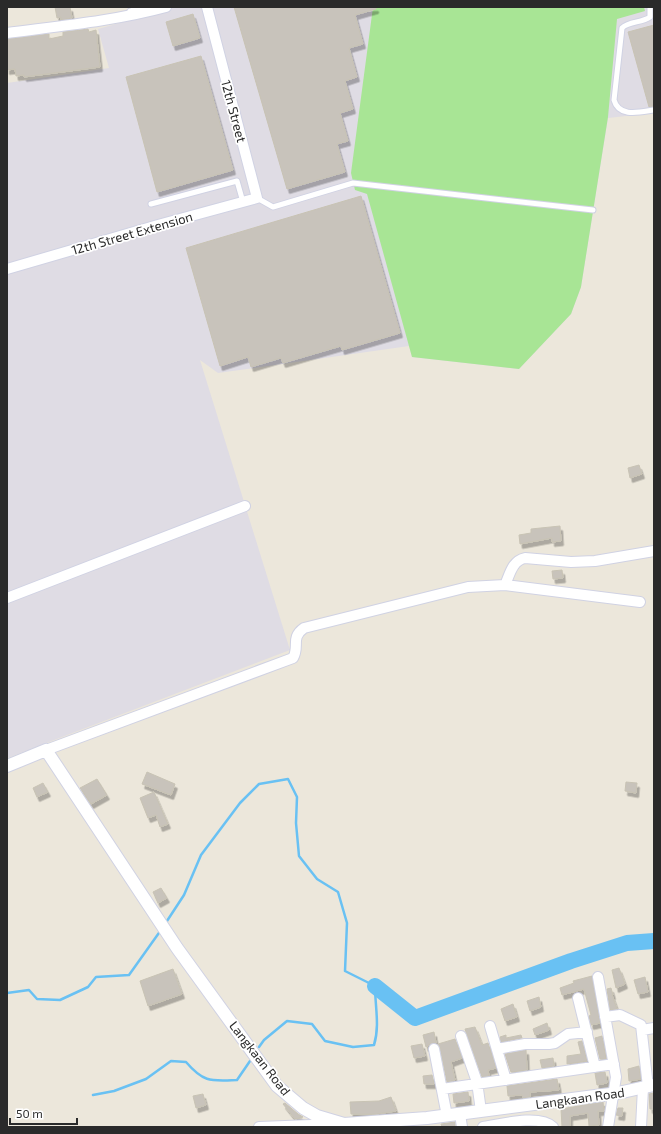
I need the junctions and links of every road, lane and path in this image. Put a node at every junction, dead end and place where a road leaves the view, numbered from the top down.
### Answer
1 (142, 7) edge
2 (166, 7) edge
3 (207, 7) edge
4 (650, 7) edge
5 (124, 16) junction
6 (7, 32) edge
7 (654, 110) edge
8 (257, 198) junction
9 (242, 202) junction
10 (151, 204) dead end
11 (593, 210) dead end
12 (7, 269) edge
13 (245, 506) dead end
14 (654, 551) edge
15 (505, 586) junction
16 (7, 598) edge
17 (640, 602) dead end
18 (46, 750) junction
19 (7, 766) edge
20 (598, 977) dead end
21 (578, 998) dead end
22 (606, 1017) junction
23 (490, 1026) dead end
24 (654, 1028) edge
25 (642, 1030) junction
26 (587, 1032) junction
27 (461, 1036) dead end
28 (434, 1049) dead end
29 (497, 1049) junction
30 (650, 1061) edge
31 (614, 1064) junction
32 (596, 1067) junction
33 (506, 1080) junction
34 (477, 1084) junction
35 (648, 1087) edge
36 (442, 1089) junction
37 (613, 1094) junction
38 (654, 1102) edge
39 (643, 1105) junction
40 (482, 1111) junction
41 (460, 1114) junction
42 (447, 1116) junction
43 (344, 1124) junction
44 (521, 1124) edge
45 (259, 1127) edge
46 (462, 1127) edge
47 (487, 1127) edge
48 (553, 1127) edge
49 (608, 1127) edge
50 (641, 1127) edge

1 - 5 lane
2 - 5 street
3 - 8 street, 12th Street
4 - 7 lane
5 - 6 street
8 - 9 street, 12th Street Extension
8 - 11 lane
9 - 10 lane
9 - 12 street, 12th Street Extension
13 - 16 street
14 - 15 street
15 - 17 street
15 - 18 street
18 - 19 street
18 - 43 street, Langkaan Road
20 - 22 street
21 - 26 street
22 - 25 street
22 - 31 street
23 - 29 street
24 - 25 street
25 - 30 street
26 - 29 street
26 - 32 street
27 - 34 street
28 - 36 street
29 - 33 street
30 - 35 street
31 - 32 street
31 - 37 street
32 - 33 street
33 - 34 street
34 - 36 street
34 - 40 street
35 - 37 street, Langkaan Road
35 - 39 street
36 - 42 street
37 - 40 street, Langkaan Road
37 - 49 street
38 - 39 street
39 - 50 street
40 - 41 street, Langkaan Road
41 - 42 street, Langkaan Road
41 - 46 street
42 - 43 street, Langkaan Road
43 - 45 street
44 - 47 street
44 - 48 street

